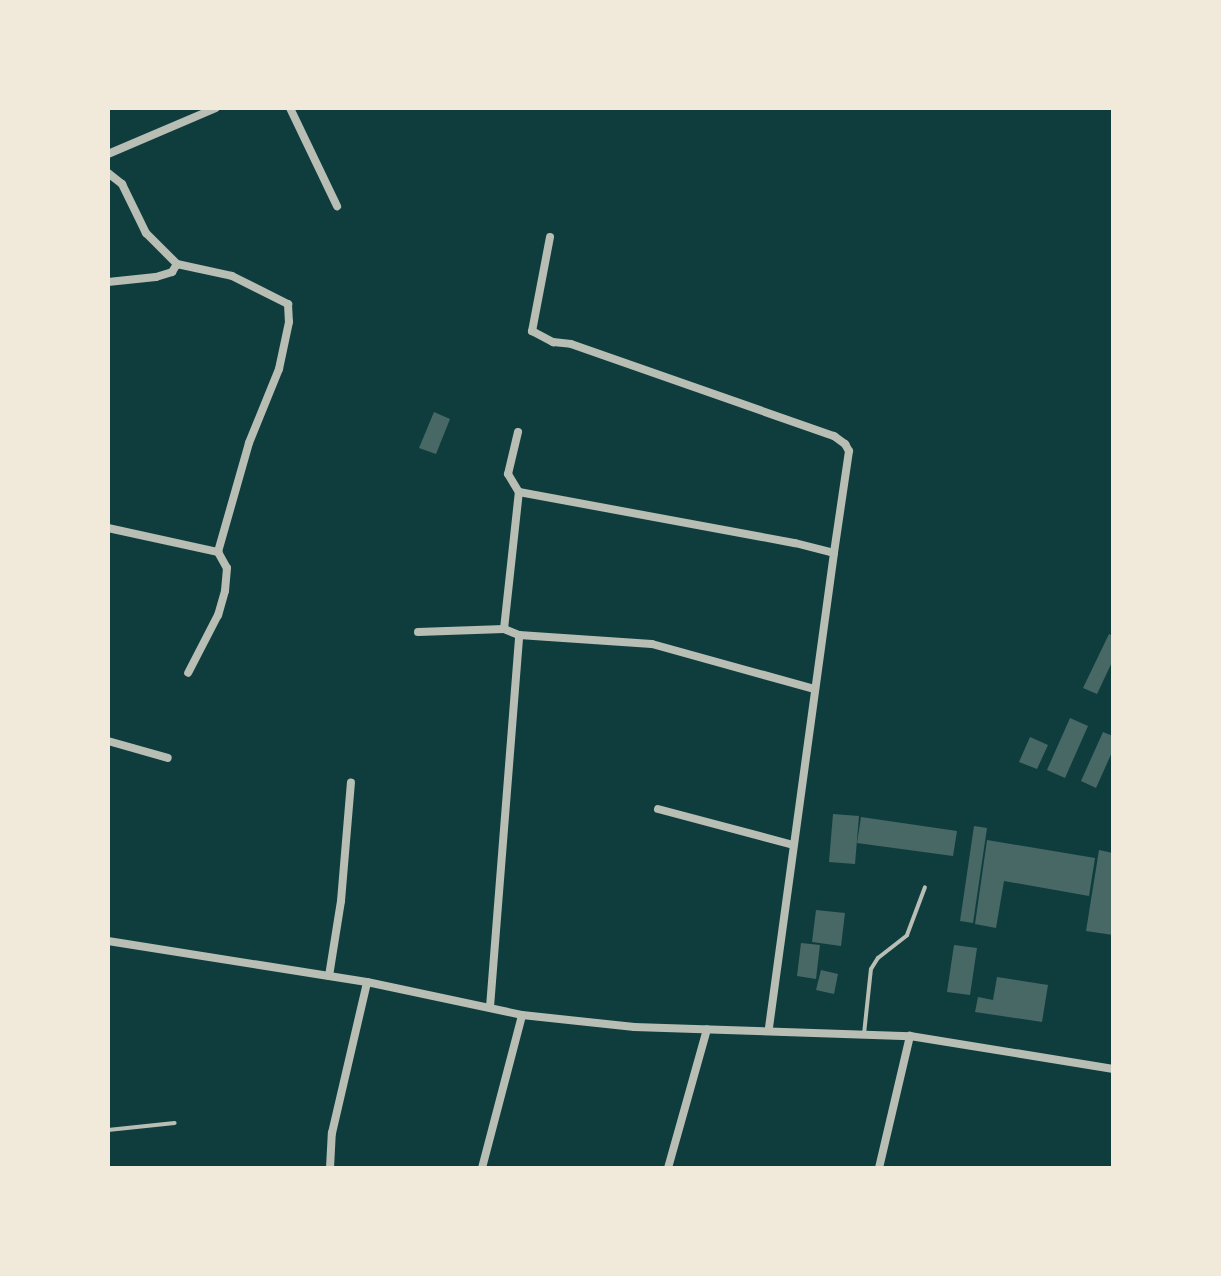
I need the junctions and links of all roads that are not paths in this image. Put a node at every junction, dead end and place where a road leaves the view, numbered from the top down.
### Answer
1 (216, 108) edge
2 (290, 108) edge
3 (108, 154) edge
4 (108, 173) edge
5 (337, 206) dead end
6 (550, 237) dead end
7 (177, 264) junction
8 (108, 282) edge
9 (518, 432) dead end
10 (519, 492) junction
11 (108, 528) edge
12 (218, 552) junction
13 (834, 553) junction
14 (504, 629) junction
15 (418, 632) dead end
16 (519, 635) junction
17 (188, 673) dead end
18 (814, 689) junction
19 (108, 741) edge
20 (168, 758) dead end
21 (351, 782) dead end
22 (658, 809) dead end
23 (793, 845) junction
24 (925, 887) dead end
25 (108, 941) edge
26 (329, 976) junction
27 (367, 982) junction
28 (490, 1007) junction
29 (522, 1015) junction
30 (707, 1029) junction
31 (769, 1030) junction
32 (864, 1034) junction
33 (910, 1036) junction
34 (1113, 1069) edge
35 (175, 1123) dead end
36 (108, 1130) edge
37 (330, 1168) edge
38 (482, 1168) edge
39 (668, 1168) edge
40 (879, 1168) edge

1 - 3 street
2 - 5 street
4 - 7 street
6 - 13 street
7 - 8 street
7 - 12 street
9 - 10 street
10 - 13 street
10 - 14 street
11 - 12 street
12 - 17 street
13 - 18 street
14 - 15 street
14 - 16 street
16 - 18 street
16 - 28 street
18 - 23 street
19 - 20 street
21 - 26 street
22 - 23 street
23 - 31 street
24 - 32 lane
25 - 26 street
26 - 27 street
27 - 28 street
27 - 37 street
28 - 29 street
29 - 30 street
29 - 38 street
30 - 31 street
30 - 39 street
31 - 32 street
32 - 33 street
33 - 34 street
33 - 40 street
35 - 36 lane

